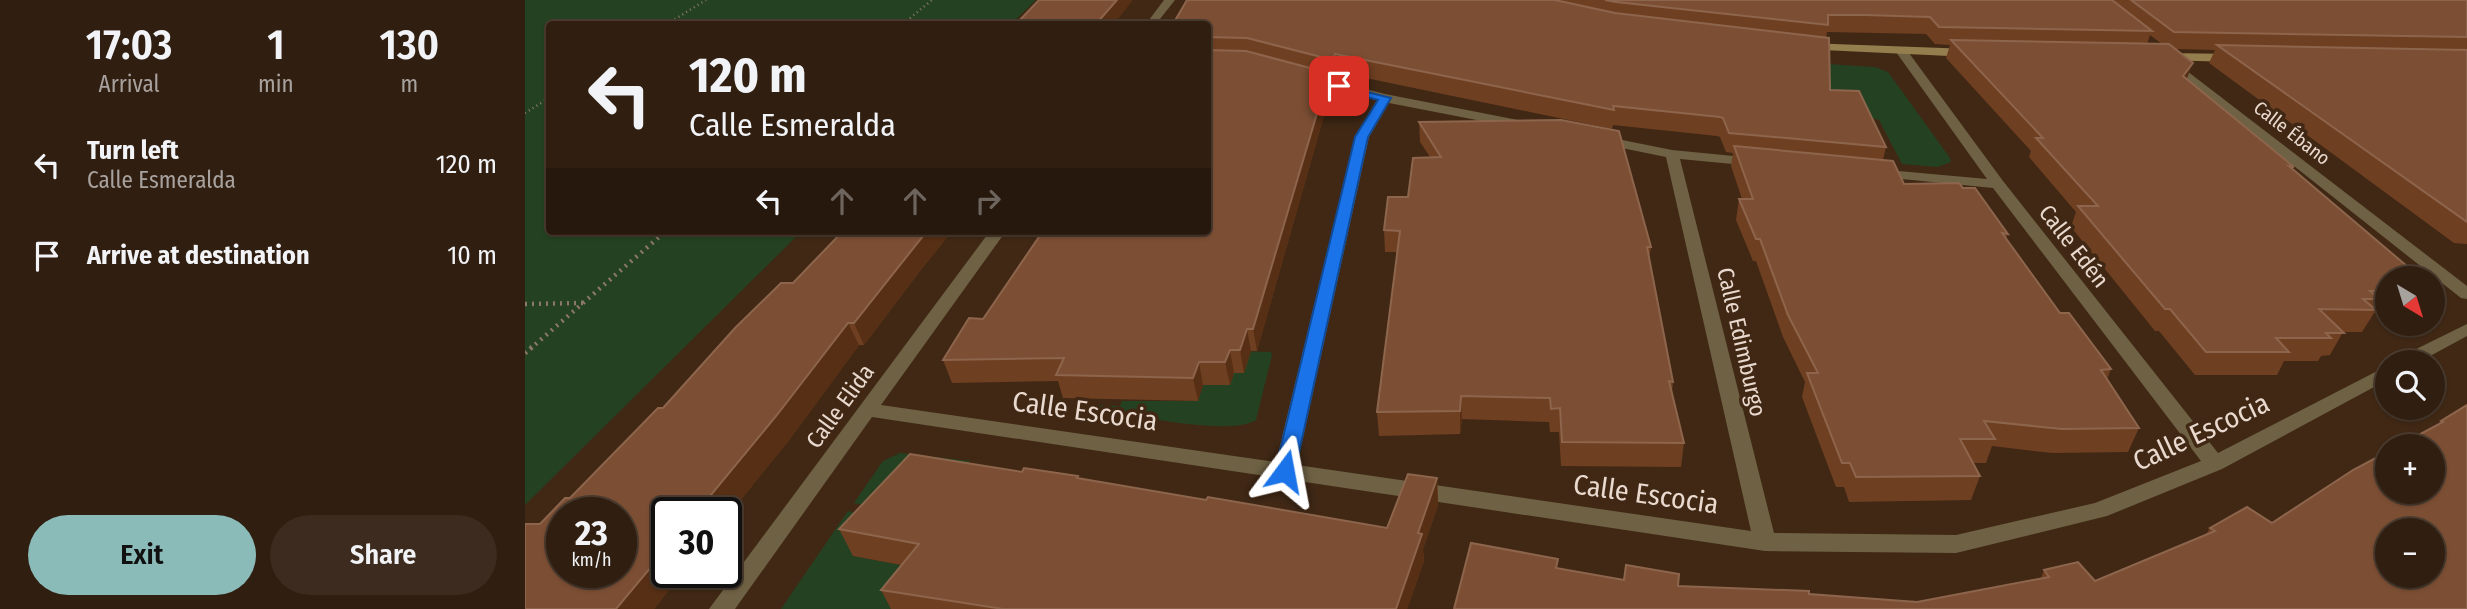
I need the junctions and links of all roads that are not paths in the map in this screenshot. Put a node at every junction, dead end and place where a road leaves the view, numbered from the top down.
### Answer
1 (1170, 0) edge
2 (1153, 21) edge
3 (1790, 46) edge
4 (1902, 52) junction
5 (1984, 54) edge
6 (2155, 54) joint
7 (2249, 58) edge
8 (1298, 75) edge
9 (1385, 98) junction
10 (1535, 127) edge
11 (1590, 138) edge
12 (1672, 154) junction
13 (1765, 163) edge
14 (1859, 171) edge
15 (1998, 184) junction
16 (995, 235) edge
17 (2467, 294) edge
18 (2467, 329) edge
19 (2428, 350) edge
20 (2375, 378) edge
21 (868, 410) junction
22 (2215, 464) junction
23 (1285, 471) junction
24 (1765, 542) junction
25 (721, 609) edge

1 - 2 street
3 - 4 street
4 - 5 street
4 - 15 street, Calle Edén
6 - 7 street
6 - 17 street, Calle Ébano
8 - 9 street
9 - 10 street
9 - 23 street
11 - 12 street
12 - 13 street
12 - 24 street, Calle Edimburgo
14 - 15 street
15 - 22 street, Calle Edén
16 - 21 street, Calle Elida
18 - 19 street
20 - 22 street, Calle Escocia
21 - 23 street, Calle Escocia
21 - 25 street, Calle Elida
22 - 24 street, Calle Escocia
23 - 24 street, Calle Escocia

